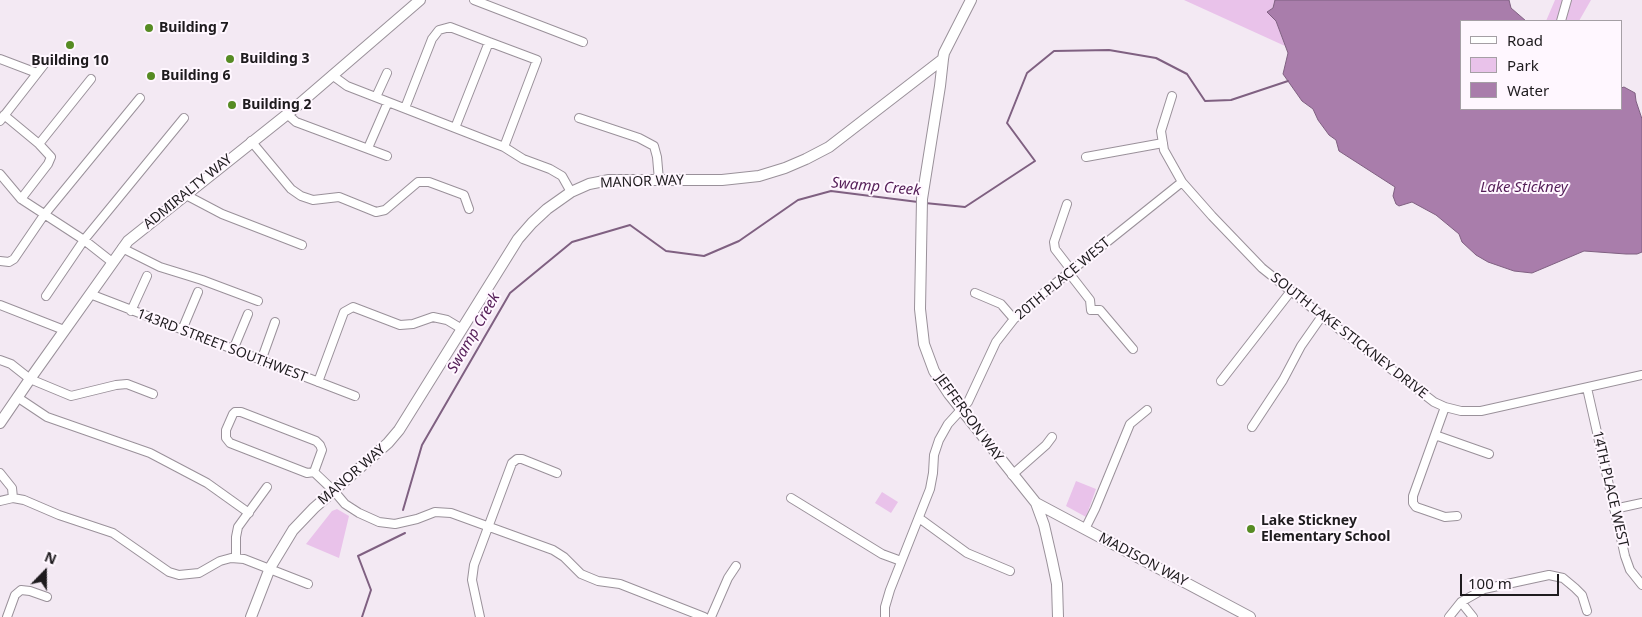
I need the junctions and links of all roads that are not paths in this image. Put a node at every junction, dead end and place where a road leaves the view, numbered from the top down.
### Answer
1 (420, 0) edge
2 (474, 0) edge
3 (970, 0) edge
4 (1567, 0) edge
5 (1561, 20) edge
6 (489, 42) junction
7 (583, 42) dead end
8 (942, 58) junction
9 (0, 59) edge
10 (46, 62) dead end
11 (387, 72) dead end
12 (37, 73) junction
13 (332, 74) junction
14 (91, 79) dead end
15 (1172, 96) dead end
16 (376, 97) junction
17 (140, 98) dead end
18 (388, 102) junction
19 (405, 108) junction
20 (287, 114) junction
21 (2, 118) edge
22 (184, 118) dead end
23 (580, 118) dead end
24 (455, 128) junction
25 (251, 141) junction
26 (1163, 143) junction
27 (40, 144) junction
28 (504, 147) junction
29 (368, 148) junction
30 (387, 156) dead end
31 (1086, 157) dead end
32 (2, 177) edge
33 (659, 180) junction
34 (1182, 182) junction
35 (0, 188) edge
36 (571, 192) junction
37 (184, 194) junction
38 (21, 199) junction
39 (1067, 204) dead end
40 (468, 209) dead end
41 (44, 215) junction
42 (84, 240) junction
43 (302, 245) dead end
44 (122, 248) junction
45 (0, 262) edge
46 (112, 262) junction
47 (1071, 272) junction
48 (147, 276) dead end
49 (1291, 291) junction
50 (198, 292) dead end
51 (975, 293) dead end
52 (90, 294) junction
53 (46, 296) dead end
54 (258, 301) dead end
55 (0, 304) edge
56 (131, 311) junction
57 (248, 314) dead end
58 (1322, 316) junction
59 (1014, 319) junction
60 (274, 322) dead end
61 (462, 329) junction
62 (64, 330) junction
63 (182, 330) junction
64 (1133, 349) dead end
65 (233, 350) junction
66 (0, 360) edge
67 (261, 360) junction
68 (1642, 375) edge
69 (30, 379) junction
70 (1221, 381) dead end
71 (318, 382) junction
72 (1587, 388) junction
73 (153, 394) dead end
74 (355, 396) dead end
75 (17, 397) junction
76 (1445, 407) junction
77 (960, 410) junction
78 (1147, 410) dead end
79 (0, 423) edge
80 (1252, 427) dead end
81 (1435, 435) junction
82 (1052, 437) dead end
83 (1489, 454) dead end
84 (314, 472) junction
85 (0, 473) edge
86 (556, 473) dead end
87 (1012, 475) junction
88 (267, 487) dead end
89 (334, 491) junction
90 (13, 498) junction
91 (791, 498) dead end
92 (0, 501) edge
93 (1036, 503) junction
94 (1642, 503) edge
95 (1614, 509) junction
96 (249, 512) junction
97 (1457, 516) dead end
98 (919, 518) junction
99 (488, 526) junction
100 (1085, 529) junction
101 (236, 558) junction
102 (901, 561) junction
103 (736, 566) dead end
104 (270, 568) junction
105 (1010, 571) dead end
106 (308, 584) dead end
107 (1642, 585) edge
108 (47, 597) dead end
109 (1462, 602) junction
110 (1587, 611) dead end
111 (7, 617) edge
112 (251, 617) edge
113 (480, 617) edge
114 (704, 617) edge
115 (711, 617) edge
116 (885, 617) edge
117 (1058, 617) edge
118 (1250, 617) edge
119 (1449, 617) edge
120 (1473, 617) edge

1 - 13 street, ADMIRALTY WAY
2 - 7 street
3 - 8 street, MANOR WAY
4 - 5 street
6 - 19 street
6 - 24 street
6 - 28 street
8 - 33 street, MANOR WAY
8 - 77 street, JEFFERSON WAY
9 - 12 street
10 - 12 street
11 - 16 street
12 - 21 street
13 - 16 street
13 - 20 street, ADMIRALTY WAY
14 - 27 street
15 - 26 street, SOUTH LAKE STICKNEY DRIVE
16 - 18 street
17 - 41 street
18 - 19 street
18 - 29 street
19 - 24 street
20 - 25 street, ADMIRALTY WAY
20 - 29 street
21 - 27 street
22 - 42 street
23 - 33 street
24 - 28 street
25 - 37 street, ADMIRALTY WAY
25 - 40 street
26 - 31 street
26 - 34 street, SOUTH LAKE STICKNEY DRIVE
27 - 38 street
28 - 36 street
29 - 30 street
32 - 35 street
32 - 38 street
33 - 36 street, MANOR WAY
34 - 47 street, 20TH PLACE WEST
34 - 49 street, SOUTH LAKE STICKNEY DRIVE
36 - 61 street, MANOR WAY
37 - 43 street
37 - 44 street, ADMIRALTY WAY
38 - 41 street
39 - 47 street
41 - 42 street
41 - 45 street
42 - 46 street
42 - 53 street
44 - 46 street, ADMIRALTY WAY
44 - 54 street
46 - 52 street, ADMIRALTY WAY
47 - 59 street, 20TH PLACE WEST
47 - 64 street
48 - 56 street
49 - 58 street, SOUTH LAKE STICKNEY DRIVE
49 - 70 street
50 - 63 street
51 - 59 street
52 - 56 street, 143RD STREET SOUTHWEST
52 - 62 street, ADMIRALTY WAY
55 - 62 street
56 - 63 street, 143RD STREET SOUTHWEST
57 - 65 street
58 - 76 street, SOUTH LAKE STICKNEY DRIVE
58 - 80 street
59 - 77 street, 20TH PLACE WEST
60 - 67 street
61 - 71 street
61 - 89 street, MANOR WAY
62 - 69 street, ADMIRALTY WAY
63 - 65 street, 143RD STREET SOUTHWEST
65 - 67 street, 143RD STREET SOUTHWEST
66 - 69 street
67 - 71 street, 143RD STREET SOUTHWEST
68 - 72 street, SOUTH LAKE STICKNEY DRIVE
69 - 73 street
69 - 75 street, ADMIRALTY WAY
71 - 74 street, 143RD STREET SOUTHWEST
72 - 76 street, SOUTH LAKE STICKNEY DRIVE
72 - 95 street, 14TH PLACE WEST
75 - 79 street, ADMIRALTY WAY
75 - 96 street
76 - 81 street
77 - 87 street, JEFFERSON WAY
77 - 98 street, 20TH PLACE WEST
78 - 100 street
81 - 83 street
81 - 97 street
82 - 87 street
84 - 84 street
84 - 89 street
85 - 90 street
86 - 99 street
87 - 93 street, JEFFERSON WAY
88 - 96 street
89 - 99 street
89 - 104 street, MANOR WAY
90 - 92 street
90 - 101 street
91 - 102 street
93 - 100 street, MADISON WAY
93 - 117 street, JEFFERSON WAY
94 - 95 street
95 - 107 street, 14TH PLACE WEST
96 - 101 street
98 - 102 street, 20TH PLACE WEST
98 - 105 street
99 - 113 street
99 - 114 street
100 - 118 street, MADISON WAY
101 - 104 street
102 - 116 street, 20TH PLACE WEST
103 - 115 street
104 - 106 street
104 - 112 street, MANOR WAY
108 - 111 street
109 - 110 street
109 - 119 street
109 - 120 street

